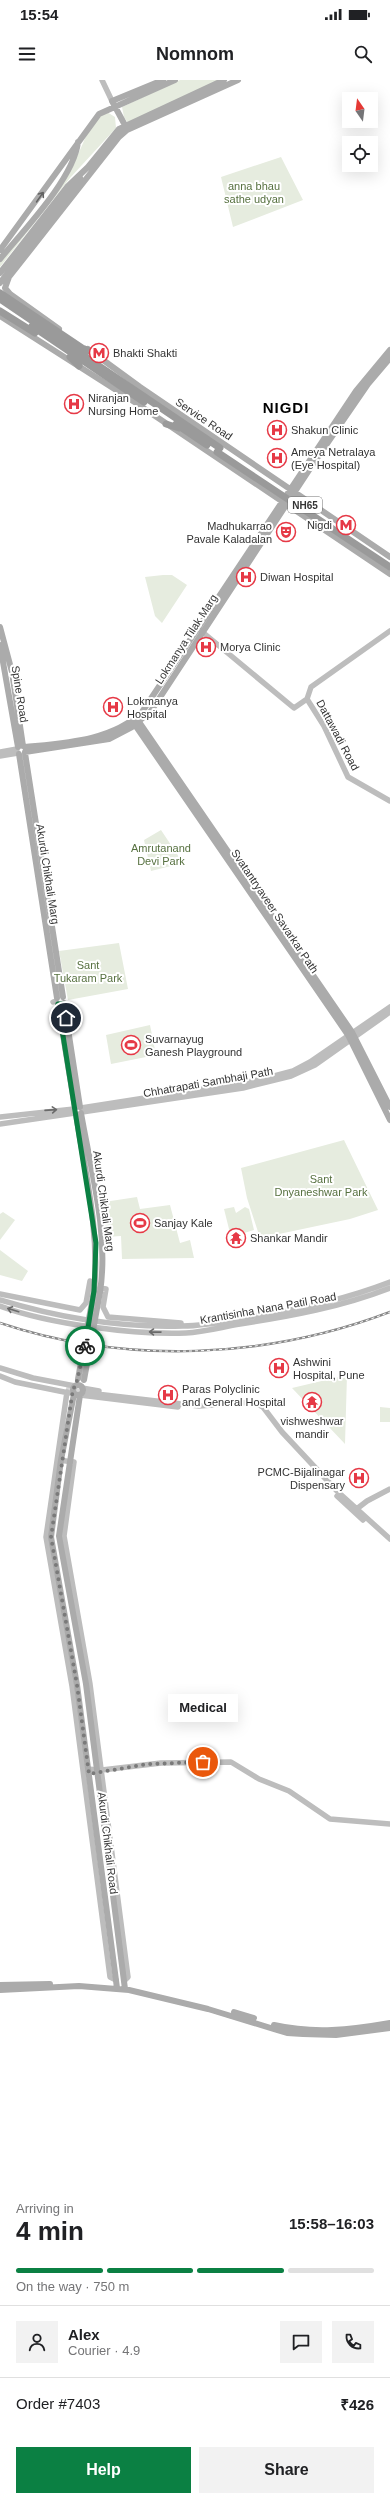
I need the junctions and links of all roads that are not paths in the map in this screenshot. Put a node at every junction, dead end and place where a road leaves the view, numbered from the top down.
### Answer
1 (102, 80) edge
2 (163, 80) edge
3 (175, 80) edge
4 (224, 80) edge
5 (238, 80) edge
6 (114, 104) junction
7 (126, 128) junction
8 (78, 141) junction
9 (88, 167) junction
10 (0, 250) edge
11 (0, 259) edge
12 (0, 273) edge
13 (0, 283) edge
14 (0, 293) edge
15 (0, 299) edge
16 (0, 305) edge
17 (0, 311) edge
18 (0, 316) edge
19 (390, 350) edge
20 (92, 352) junction
21 (390, 358) edge
22 (79, 366) junction
23 (170, 417) junction
24 (218, 450) junction
25 (292, 491) junction
26 (284, 502) junction
27 (390, 557) edge
28 (390, 562) edge
29 (390, 567) edge
30 (390, 574) edge
31 (0, 626) edge
32 (201, 630) junction
33 (390, 631) edge
34 (0, 645) edge
35 (307, 699) junction
36 (136, 721) junction
37 (21, 750) junction
38 (0, 752) edge
39 (0, 756) edge
40 (390, 801) edge
41 (390, 1007) edge
42 (390, 1012) edge
43 (351, 1036) junction
44 (390, 1107) edge
45 (78, 1111) junction
46 (30, 1112) junction
47 (0, 1117) edge
48 (30, 1119) junction
49 (390, 1120) edge
50 (0, 1124) edge
51 (90, 1281) dead end
52 (390, 1282) edge
53 (390, 1288) edge
54 (98, 1291) junction
55 (0, 1294) edge
56 (0, 1300) edge
57 (0, 1306) edge
58 (193, 1326) junction
59 (184, 1330) junction
60 (0, 1368) edge
61 (0, 1372) edge
62 (0, 1376) edge
63 (78, 1386) junction
64 (72, 1392) junction
65 (88, 1393) tunnel mouth
66 (192, 1405) junction
67 (58, 1460) junction
68 (72, 1462) junction
69 (390, 1489) edge
70 (355, 1510) junction
71 (390, 1539) edge
72 (390, 1544) edge
73 (86, 1771) junction
74 (98, 1772) junction
75 (390, 1824) edge
76 (116, 1984) junction
77 (0, 1985) edge
78 (80, 1985) junction
79 (125, 1985) junction
80 (0, 1990) edge
81 (390, 2023) edge
82 (390, 2028) edge
83 (336, 2033) junction

1 - 6 main road
2 - 6 main road
3 - 6 main road
4 - 7 main road
5 - 7 main road
6 - 7 main road
6 - 8 main road
7 - 9 main road
7 - 20 main road, Service Road
10 -> 8 main road
8 - 11 main road
9 - 12 main road
9 - 13 main road
14 - 20 highway
15 - 23 highway, NH65
16 - 23 highway, NH65
17 - 22 highway
18 - 22 main road
19 - 25 main road
20 - 23 main road, Service Road
21 - 25 main road
22 - 23 main road
23 - 24 highway, NH65
23 - 25 main road, Service Road
23 - 26 main road
24 - 28 highway, NH65
24 - 29 highway, NH65, bridge
25 - 26 main road, Lokmanya Tilak Marg
25 - 27 main road, Service Road
26 - 30 main road
26 - 32 main road, Lokmanya Tilak Marg
31 - 37 main road, Akurdi Chikhali Marg
32 - 35 main road, Dattawadi Road
32 - 36 main road, Lokmanya Tilak Marg
33 - 35 main road
34 - 37 main road, Spine Road
35 - 40 main road, Dattawadi Road
36 - 37 main road, Lokmanya Tilak Marg
36 - 43 main road, Svatantryaveer Savarkar Path
37 - 38 main road
37 - 39 main road
37 - 45 main road, Akurdi Chikhali Marg
41 - 43 main road
42 - 43 main road
43 - 44 main road, Svatantryaveer Savarkar Path
43 - 45 main road, Chhatrapati Sambhaji Path
43 - 49 main road, Svatantryaveer Savarkar Path
46 -> 45 main road
45 - 48 main road
45 - 54 main road, Akurdi Chikhali Marg
46 - 47 main road
46 - 48 main road
48 - 50 main road
51 - 55 main road
52 - 58 main road, Krantisinha Nana Patil Road
53 - 59 main road, Krantisinha Nana Patil Road
54 - 58 main road
54 - 63 main road, Akurdi Chikhali Marg, bridge
56 - 59 main road
59 -> 57 main road
58 - 59 main road
60 - 63 main road
61 - 64 main road
62 - 64 main road
63 - 64 main road
63 - 64 main road
63 - 66 main road
64 - 66 main road
64 - 67 main road, Akurdi Chikhali Road
64 - 68 main road, Akurdi Chikhali Road
65 - 66 main road
66 - 70 main road
67 - 68 main road
67 - 73 main road, Akurdi Chikhali Road
68 - 74 main road, Akurdi Chikhali Road
69 - 70 main road
70 - 71 main road
70 - 72 main road
73 - 74 main road
73 - 76 main road, Akurdi Chikhali Road
74 - 75 main road
74 - 79 main road, Akurdi Chikhali Road
76 - 78 main road
76 - 79 main road
77 - 78 main road
78 - 80 main road
79 - 83 main road
81 - 83 main road
82 - 83 main road

